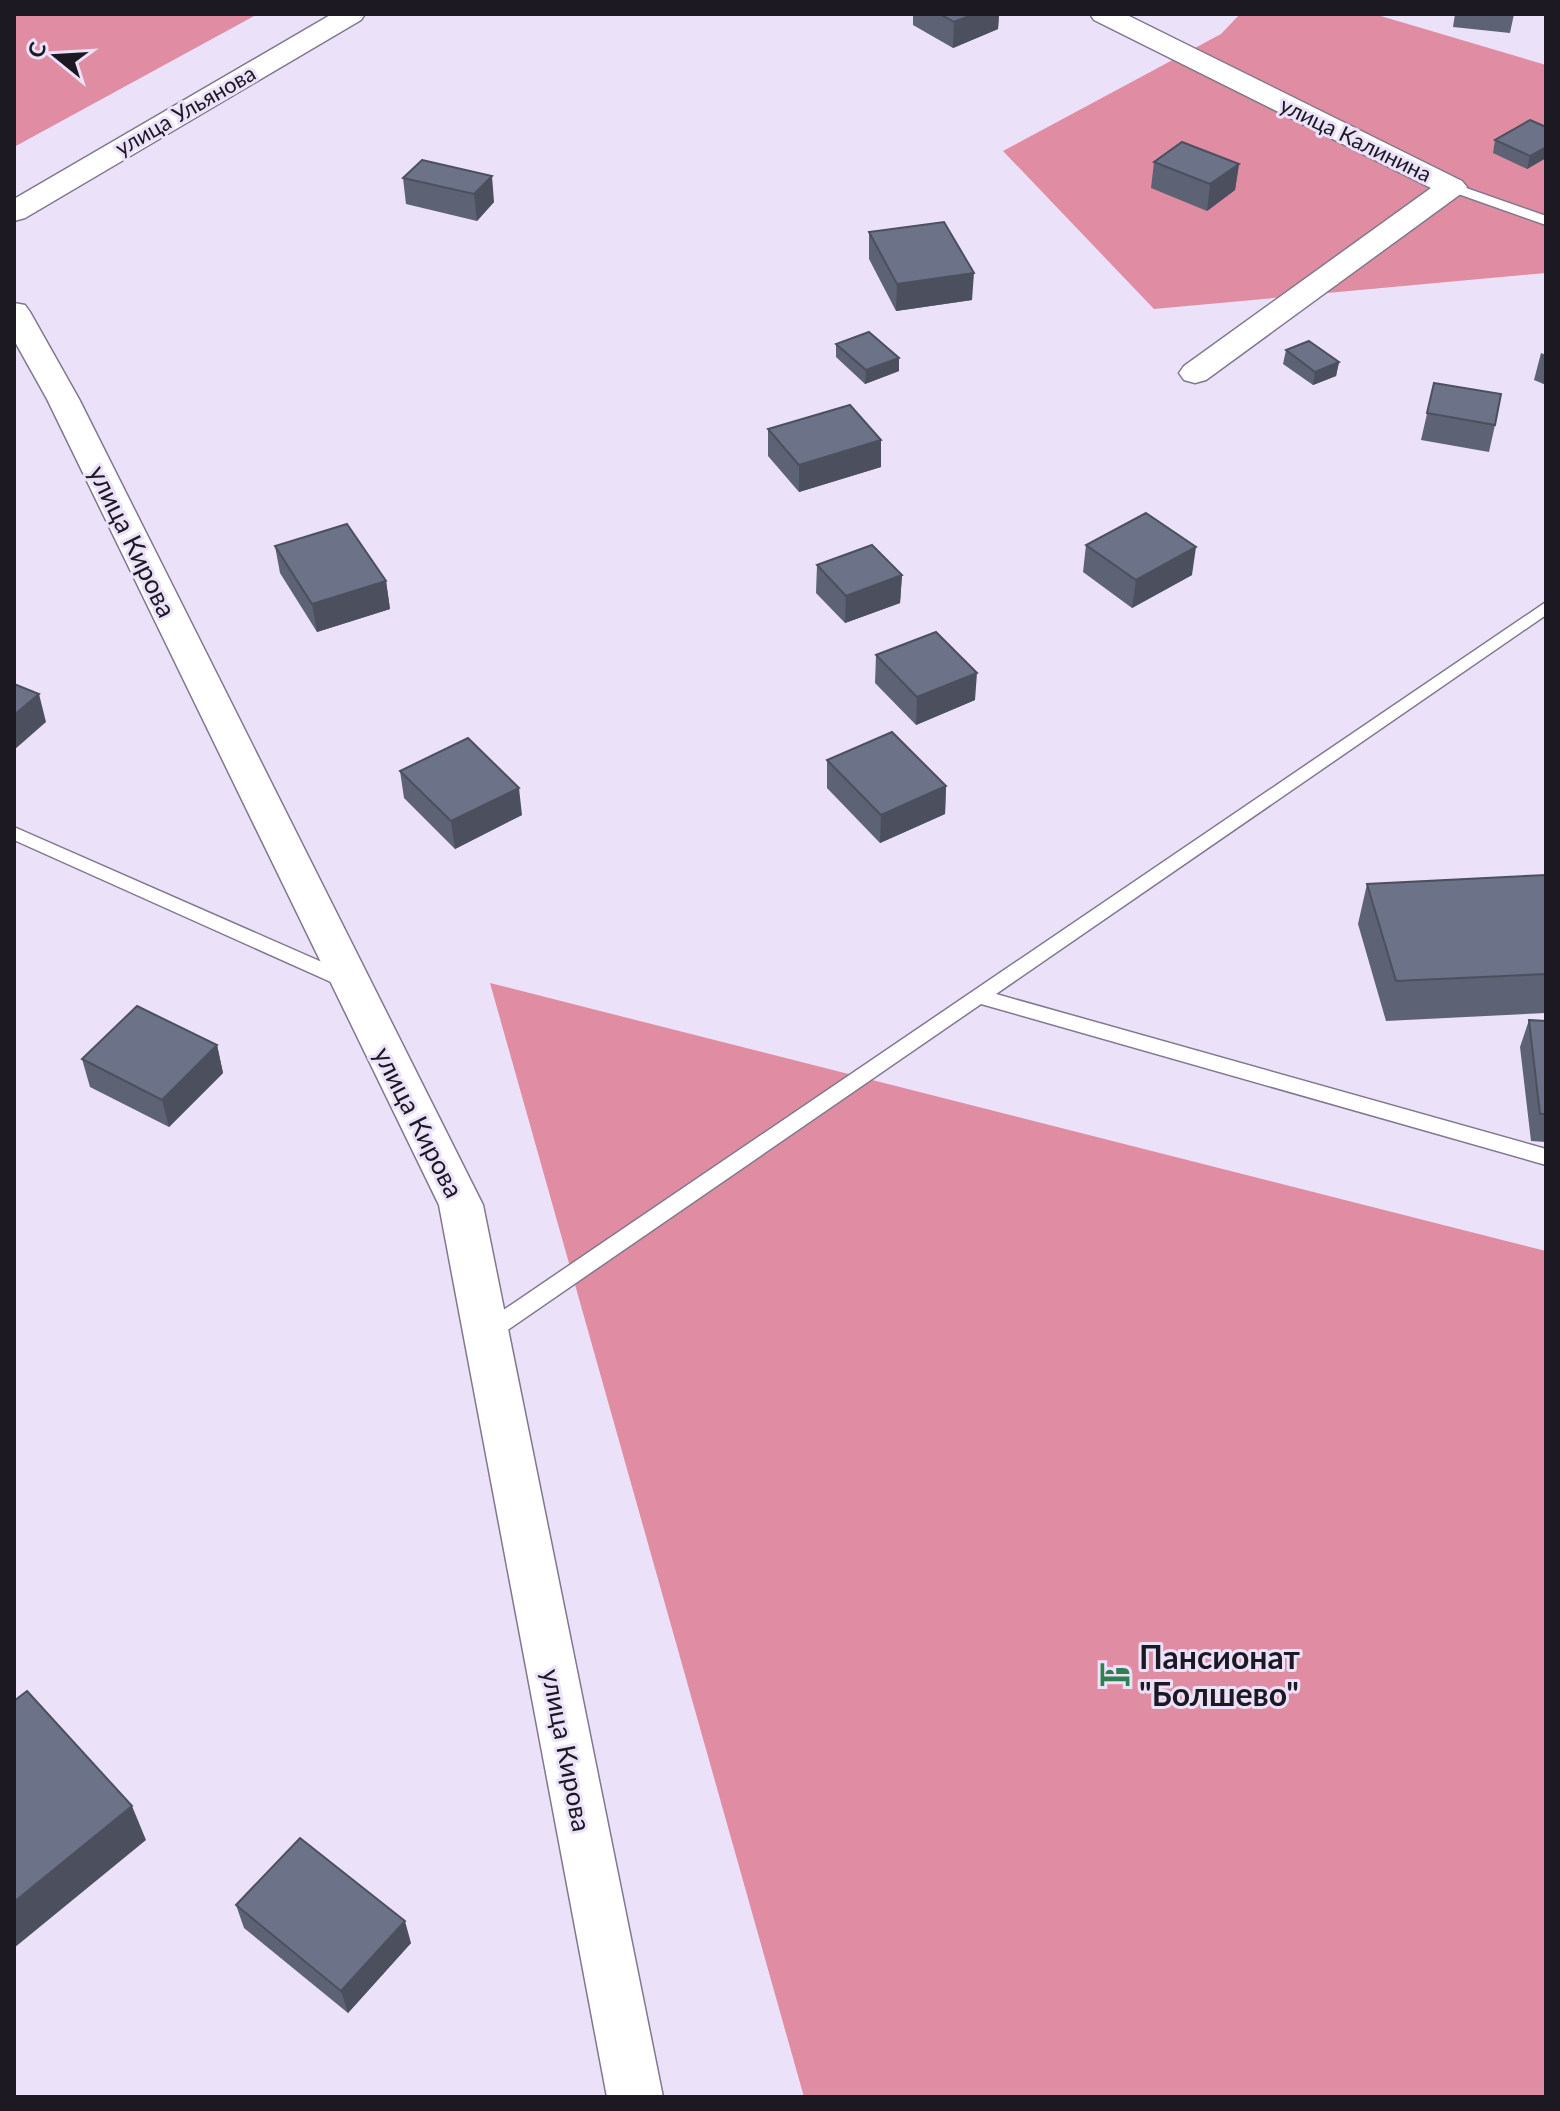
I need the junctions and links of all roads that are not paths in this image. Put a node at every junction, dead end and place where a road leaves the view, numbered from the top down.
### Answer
1 (351, 14) edge
2 (1104, 14) edge
3 (1452, 187) junction
4 (17, 209) edge
5 (1546, 221) edge
6 (14, 312) edge
7 (1195, 373) dead end
8 (1546, 607) edge
9 (14, 833) edge
10 (349, 982) junction
11 (979, 996) junction
12 (1546, 1157) edge
13 (485, 1334) junction
14 (635, 2097) edge

1 - 4 street, улица Ульянова
2 - 3 street, улица Калинина
3 - 5 lane
3 - 7 street, улица Калинина
6 - 10 street, улица Кирова
8 - 11 lane
9 - 10 lane
10 - 13 street, улица Кирова
11 - 12 lane
11 - 13 lane
13 - 14 street, улица Кирова

